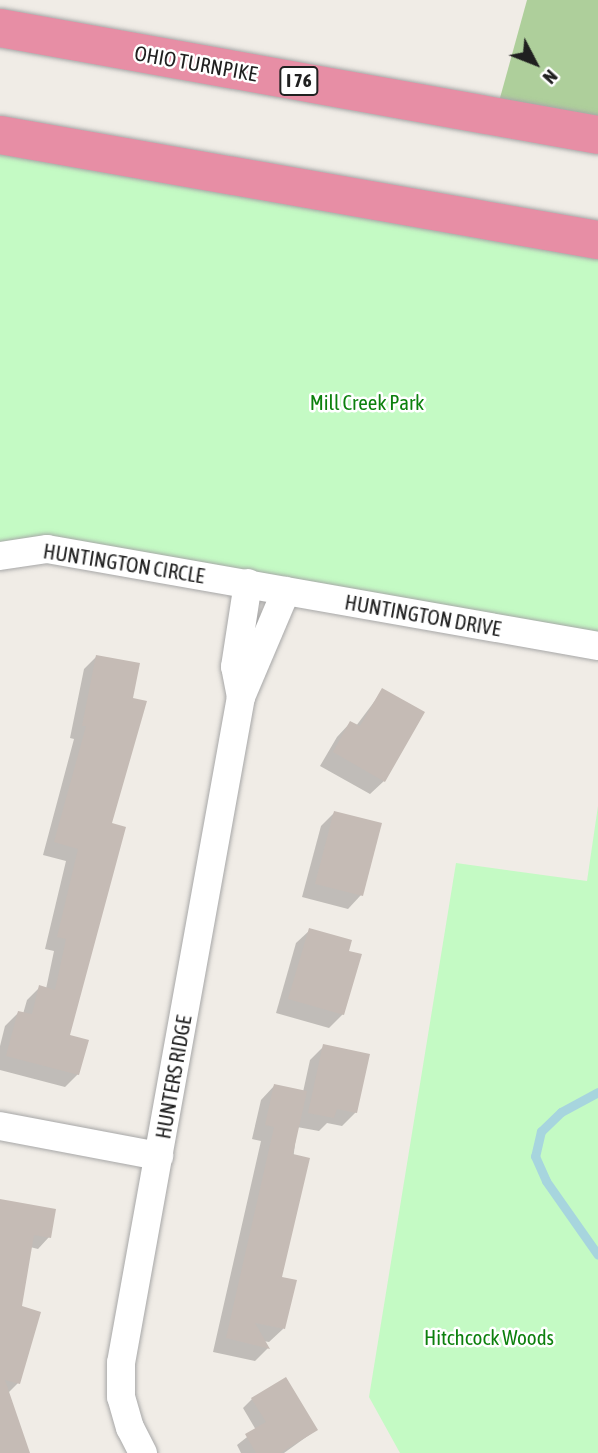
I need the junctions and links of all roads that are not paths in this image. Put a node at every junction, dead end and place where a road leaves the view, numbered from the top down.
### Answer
1 (0, 28) edge
2 (0, 135) edge
3 (598, 135) edge
4 (598, 240) edge
5 (0, 555) edge
6 (248, 583) junction
7 (286, 591) junction
8 (598, 646) edge
9 (241, 697) junction
10 (0, 1126) edge
11 (159, 1156) junction
12 (143, 1453) edge

1 - 3 highway, OHIO TURNPIKE / I 76
2 - 4 highway
5 - 6 street, HUNTINGTON CIRCLE
6 - 7 street, HUNTINGTON DRIVE
6 - 9 street, HUNTERS RIDGE
7 - 8 street, HUNTINGTON DRIVE
7 - 9 street, HUNTERS RIDGE
9 - 11 street, HUNTERS RIDGE
10 - 11 street
11 - 12 street, HUNTERS RIDGE

